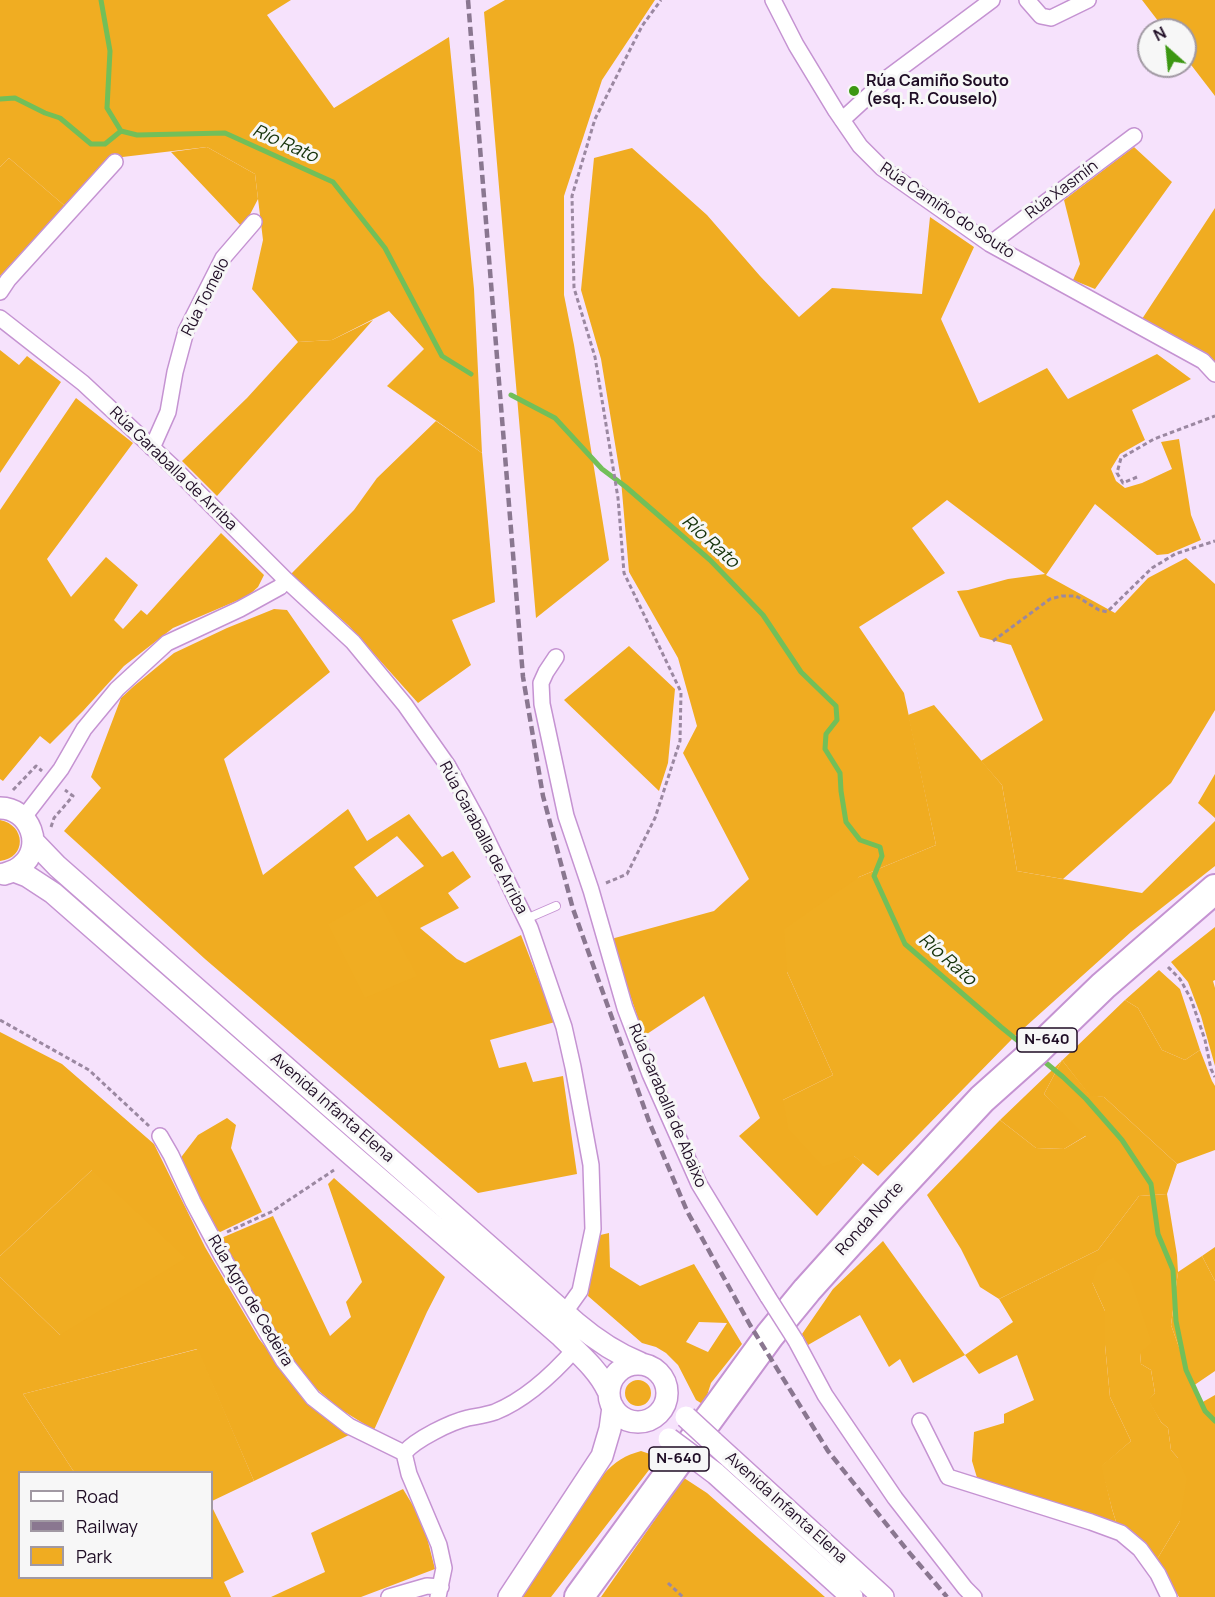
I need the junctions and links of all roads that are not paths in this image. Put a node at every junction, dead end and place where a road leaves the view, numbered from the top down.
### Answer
1 (773, 0) edge
2 (992, 0) edge
3 (1027, 0) edge
4 (1088, 0) edge
5 (842, 120) junction
6 (1134, 136) dead end
7 (115, 162) dead end
8 (254, 222) dead end
9 (990, 244) junction
10 (0, 292) edge
11 (0, 318) edge
12 (1215, 374) edge
13 (152, 448) junction
14 (286, 580) junction
15 (556, 657) dead end
16 (7, 809) edge
17 (33, 841) junction
18 (4, 875) edge
19 (1215, 889) edge
20 (556, 906) dead end
21 (526, 919) junction
22 (160, 1136) road end
23 (565, 1312) junction
24 (575, 1349) junction
25 (640, 1363) junction
26 (668, 1390) junction
27 (610, 1399) junction
28 (920, 1421) dead end
29 (640, 1422) junction
30 (404, 1453) junction
31 (602, 1456) junction
32 (440, 1592) edge
33 (389, 1597) edge
34 (509, 1597) edge
35 (579, 1597) edge
36 (852, 1597) edge
37 (883, 1597) edge
38 (974, 1597) edge
39 (1169, 1597) edge

1 - 5 street, Rúa Camiño do Souto
2 - 5 street
3 - 4 street
5 - 9 street, Rúa Camiño do Souto
6 - 9 street, Rúa Xasmín
7 - 10 street
8 - 13 street, Rúa Tomelo
9 - 12 street, Rúa Camiño do Souto
11 - 13 street, Rúa Garaballa de Arriba
13 - 14 street, Rúa Garaballa de Arriba
14 - 16 street
14 - 21 street, Rúa Garaballa de Arriba
15 - 38 street, Rúa Garaballa de Abaixo, bridge
16 - 17 street
17 - 18 street
17 - 23 street, Avenida Infanta Elena
18 - 24 street, Avenida Infanta Elena
19 - 35 highway, Ronda Norte / N-640
20 - 21 lane
21 - 23 street, Rúa Garaballa de Arriba
22 - 30 street, Rúa Agro de Cedeira
23 - 25 street, Avenida Infanta Elena
24 - 27 street, Avenida Infanta Elena
24 - 30 street
25 - 26 street
25 - 27 street
26 - 29 street
26 - 37 street, Avenida Infanta Elena, bridge
27 - 29 street
27 - 31 street
28 - 39 street
29 - 31 street
29 - 36 street, Avenida Infanta Elena, bridge
30 - 32 street
31 - 34 street
32 - 33 street

